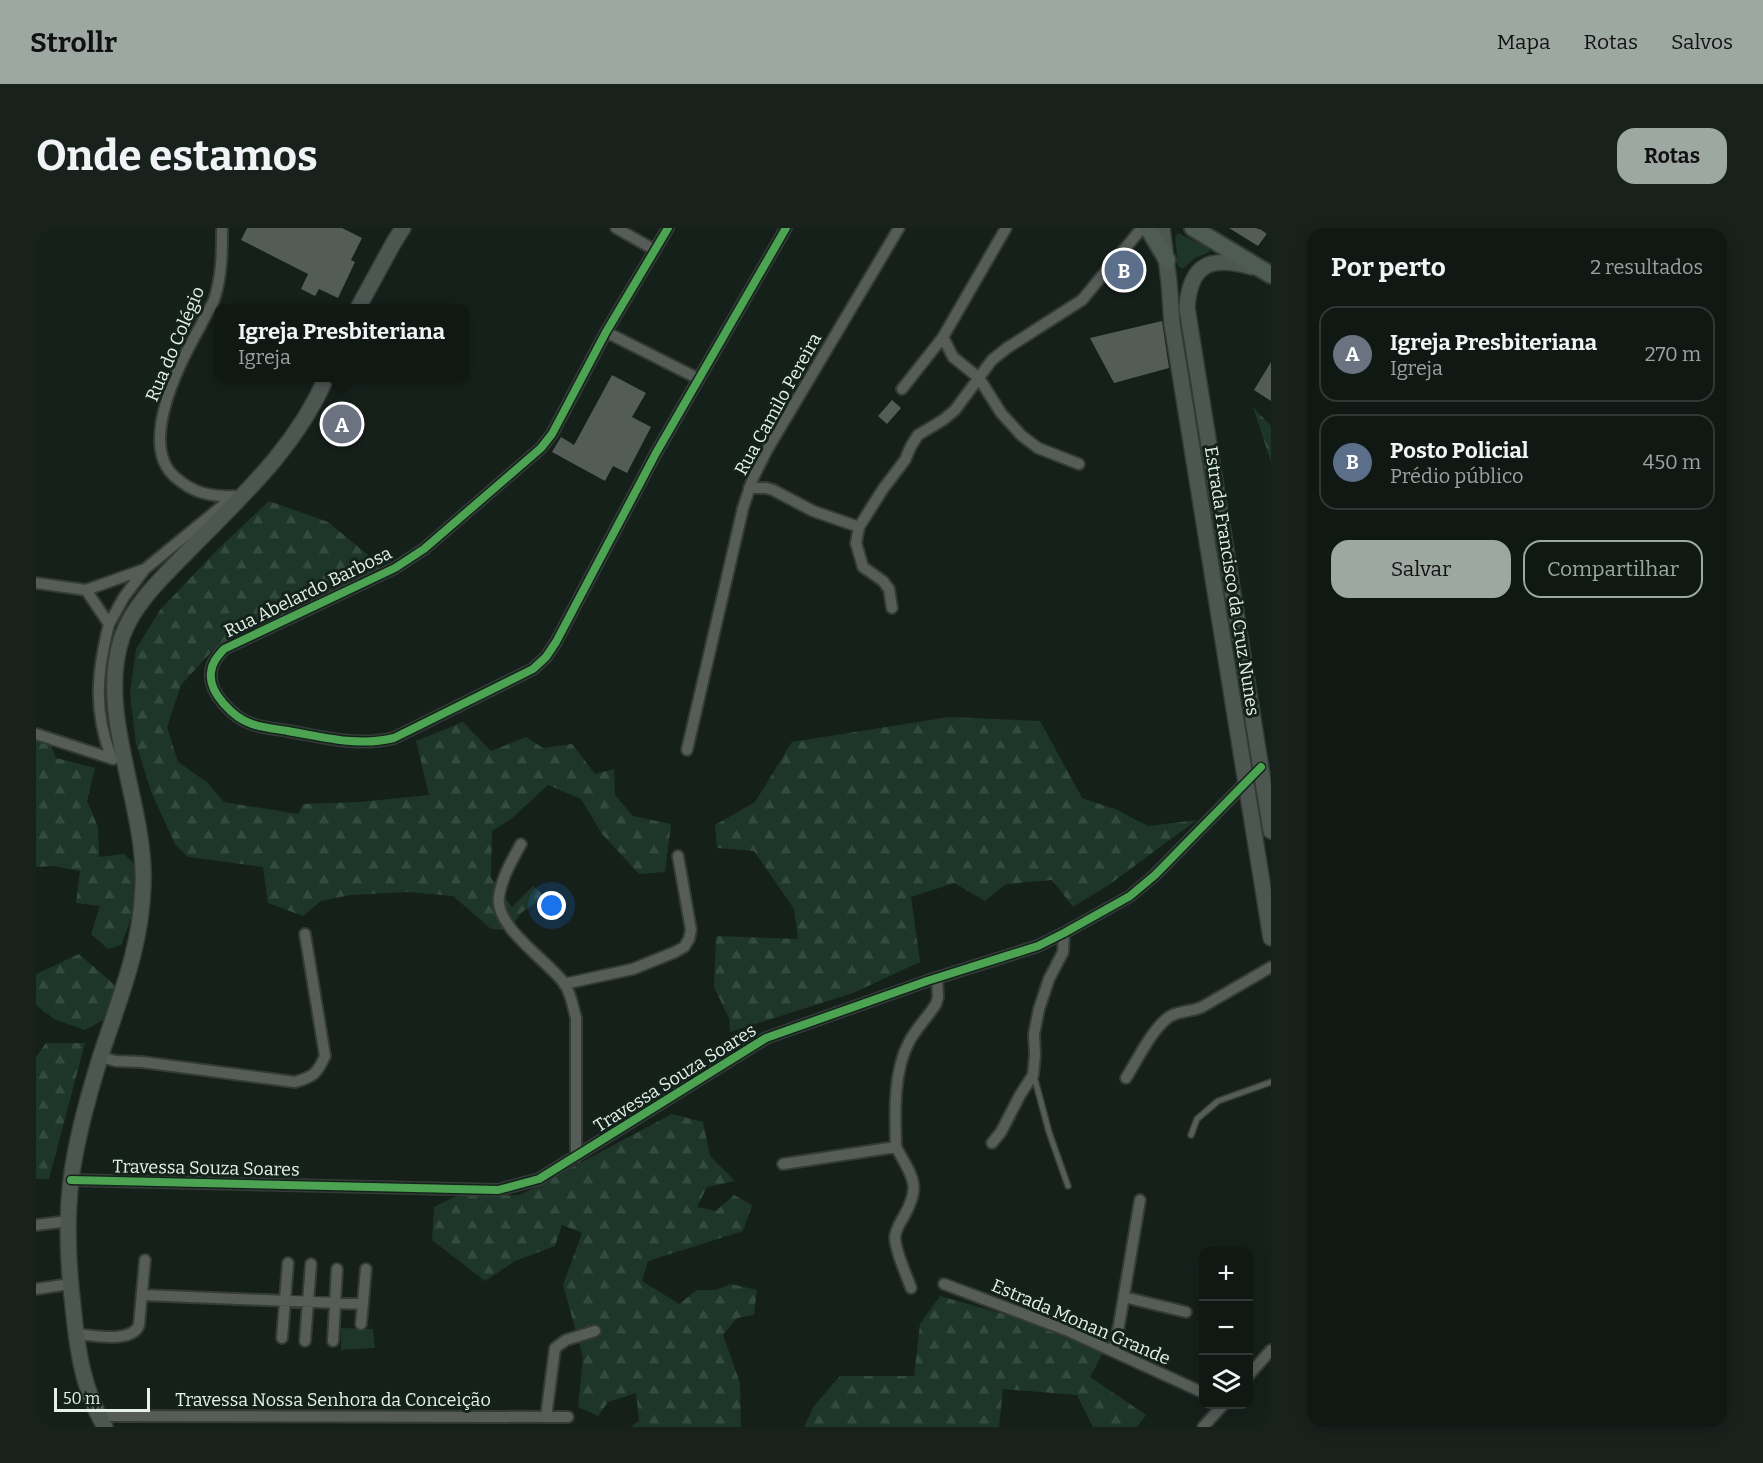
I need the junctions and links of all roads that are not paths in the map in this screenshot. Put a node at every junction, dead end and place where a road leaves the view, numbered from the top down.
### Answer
1 (222, 228) edge
2 (403, 228) edge
3 (616, 228) edge
4 (668, 228) edge
5 (786, 228) edge
6 (898, 228) edge
7 (1005, 228) edge
8 (1142, 228) edge
9 (1148, 228) edge
10 (1162, 228) edge
11 (1193, 228) edge
12 (655, 250) junction
13 (1167, 260) junction
14 (1266, 272) edge
15 (361, 304) edge
16 (606, 332) junction
17 (943, 338) junction
18 (979, 378) junction
19 (699, 379) junction
20 (324, 382) edge
21 (902, 389) dead end
22 (1079, 464) dead end
23 (256, 482) junction
24 (749, 489) junction
25 (234, 496) junction
26 (859, 527) junction
27 (146, 569) junction
28 (36, 583) edge
29 (86, 590) junction
30 (892, 608) dead end
31 (109, 624) junction
32 (36, 734) edge
33 (687, 750) dead end
34 (111, 757) junction
35 (126, 766) junction
36 (1261, 767) junction
37 (1245, 782) junction
38 (1271, 831) edge
39 (521, 844) dead end
40 (678, 856) dead end
41 (1064, 933) junction
42 (305, 934) dead end
43 (1271, 938) edge
44 (1271, 967) edge
45 (937, 978) junction
46 (564, 984) junction
47 (100, 1057) junction
48 (1033, 1075) junction
49 (1126, 1078) dead end
50 (1271, 1082) edge
51 (1191, 1135) dead end
52 (992, 1143) dead end
53 (896, 1147) junction
54 (576, 1157) junction
55 (783, 1164) dead end
56 (71, 1180) junction
57 (1068, 1186) dead end
58 (1140, 1200) dead end
59 (69, 1221) junction
60 (36, 1225) edge
61 (145, 1260) dead end
62 (288, 1263) dead end
63 (311, 1264) dead end
64 (337, 1269) dead end
65 (366, 1269) dead end
66 (70, 1284) junction
67 (944, 1284) dead end
68 (911, 1288) dead end
69 (36, 1289) edge
70 (142, 1295) junction
71 (1124, 1297) junction
72 (285, 1300) junction
73 (308, 1301) junction
74 (336, 1303) junction
75 (363, 1304) junction
76 (1186, 1312) dead end
77 (361, 1324) dead end
78 (595, 1330) dead end
79 (75, 1334) junction
80 (282, 1338) dead end
81 (305, 1341) dead end
82 (333, 1341) dead end
83 (1271, 1350) edge
84 (1113, 1351) junction
85 (1253, 1370) edge
86 (1199, 1391) edge
87 (1219, 1409) edge
88 (546, 1417) junction
89 (568, 1417) dead end
90 (101, 1421) edge
91 (1203, 1427) edge

1 - 25 street, Rua do Colégio
2 - 15 main road
3 - 12 street
4 - 12 street
5 - 19 street
6 - 24 street, Rua Camilo Pereira
7 - 17 street
8 - 18 street
9 - 13 main road
10 - 13 main road, Estrada Francisco da Cruz Nunes
11 - 14 main road
12 - 16 street
13 - 37 main road, Estrada Francisco da Cruz Nunes
14 - 36 main road, Estrada Francisco da Cruz Nunes
16 - 19 street
16 - 19 street, Rua Abelardo Barbosa
17 - 18 street
17 - 21 street
18 - 22 street
18 - 26 street
20 - 23 main road
23 - 25 street
23 - 35 main road
24 - 26 street
24 - 33 street, Rua Camilo Pereira
25 - 27 street
26 - 30 street
27 - 29 street
27 - 31 street
28 - 29 street
29 - 31 street
31 - 34 street
32 - 34 street
34 - 35 street
35 - 47 main road
36 - 37 street, Travessa Souza Soares
36 - 38 main road, Estrada Francisco da Cruz Nunes
37 - 41 street, Travessa Souza Soares
37 - 43 main road, Estrada Francisco da Cruz Nunes
39 - 46 street
40 - 46 street
41 - 45 street, Travessa Souza Soares
41 - 48 street
42 - 47 street
44 - 49 street
45 - 53 street
45 - 54 street, Travessa Souza Soares
46 - 54 street
47 - 56 main road
48 - 52 street
48 - 57 lane
50 - 51 lane
53 - 55 street
53 - 68 street
54 - 56 street, Travessa Souza Soares
56 - 59 main road
58 - 71 street
59 - 60 street
59 - 66 main road
61 - 70 street
62 - 72 street
63 - 73 street
64 - 74 street
65 - 75 street
66 - 69 street
66 - 79 main road
67 - 84 street, Estrada Monan Grande
70 - 72 street
70 - 79 street
71 - 76 street
71 - 84 street
72 - 73 street
72 - 80 street
73 - 74 street
73 - 81 street
74 - 75 street
74 - 82 street
75 - 77 street
78 - 88 street
79 - 90 main road
83 - 85 street
84 - 86 street, Estrada Monan Grande
87 - 91 street
88 - 89 street, Travessa Nossa Senhora da Conceição
88 - 90 street, Travessa Nossa Senhora da Conceição

